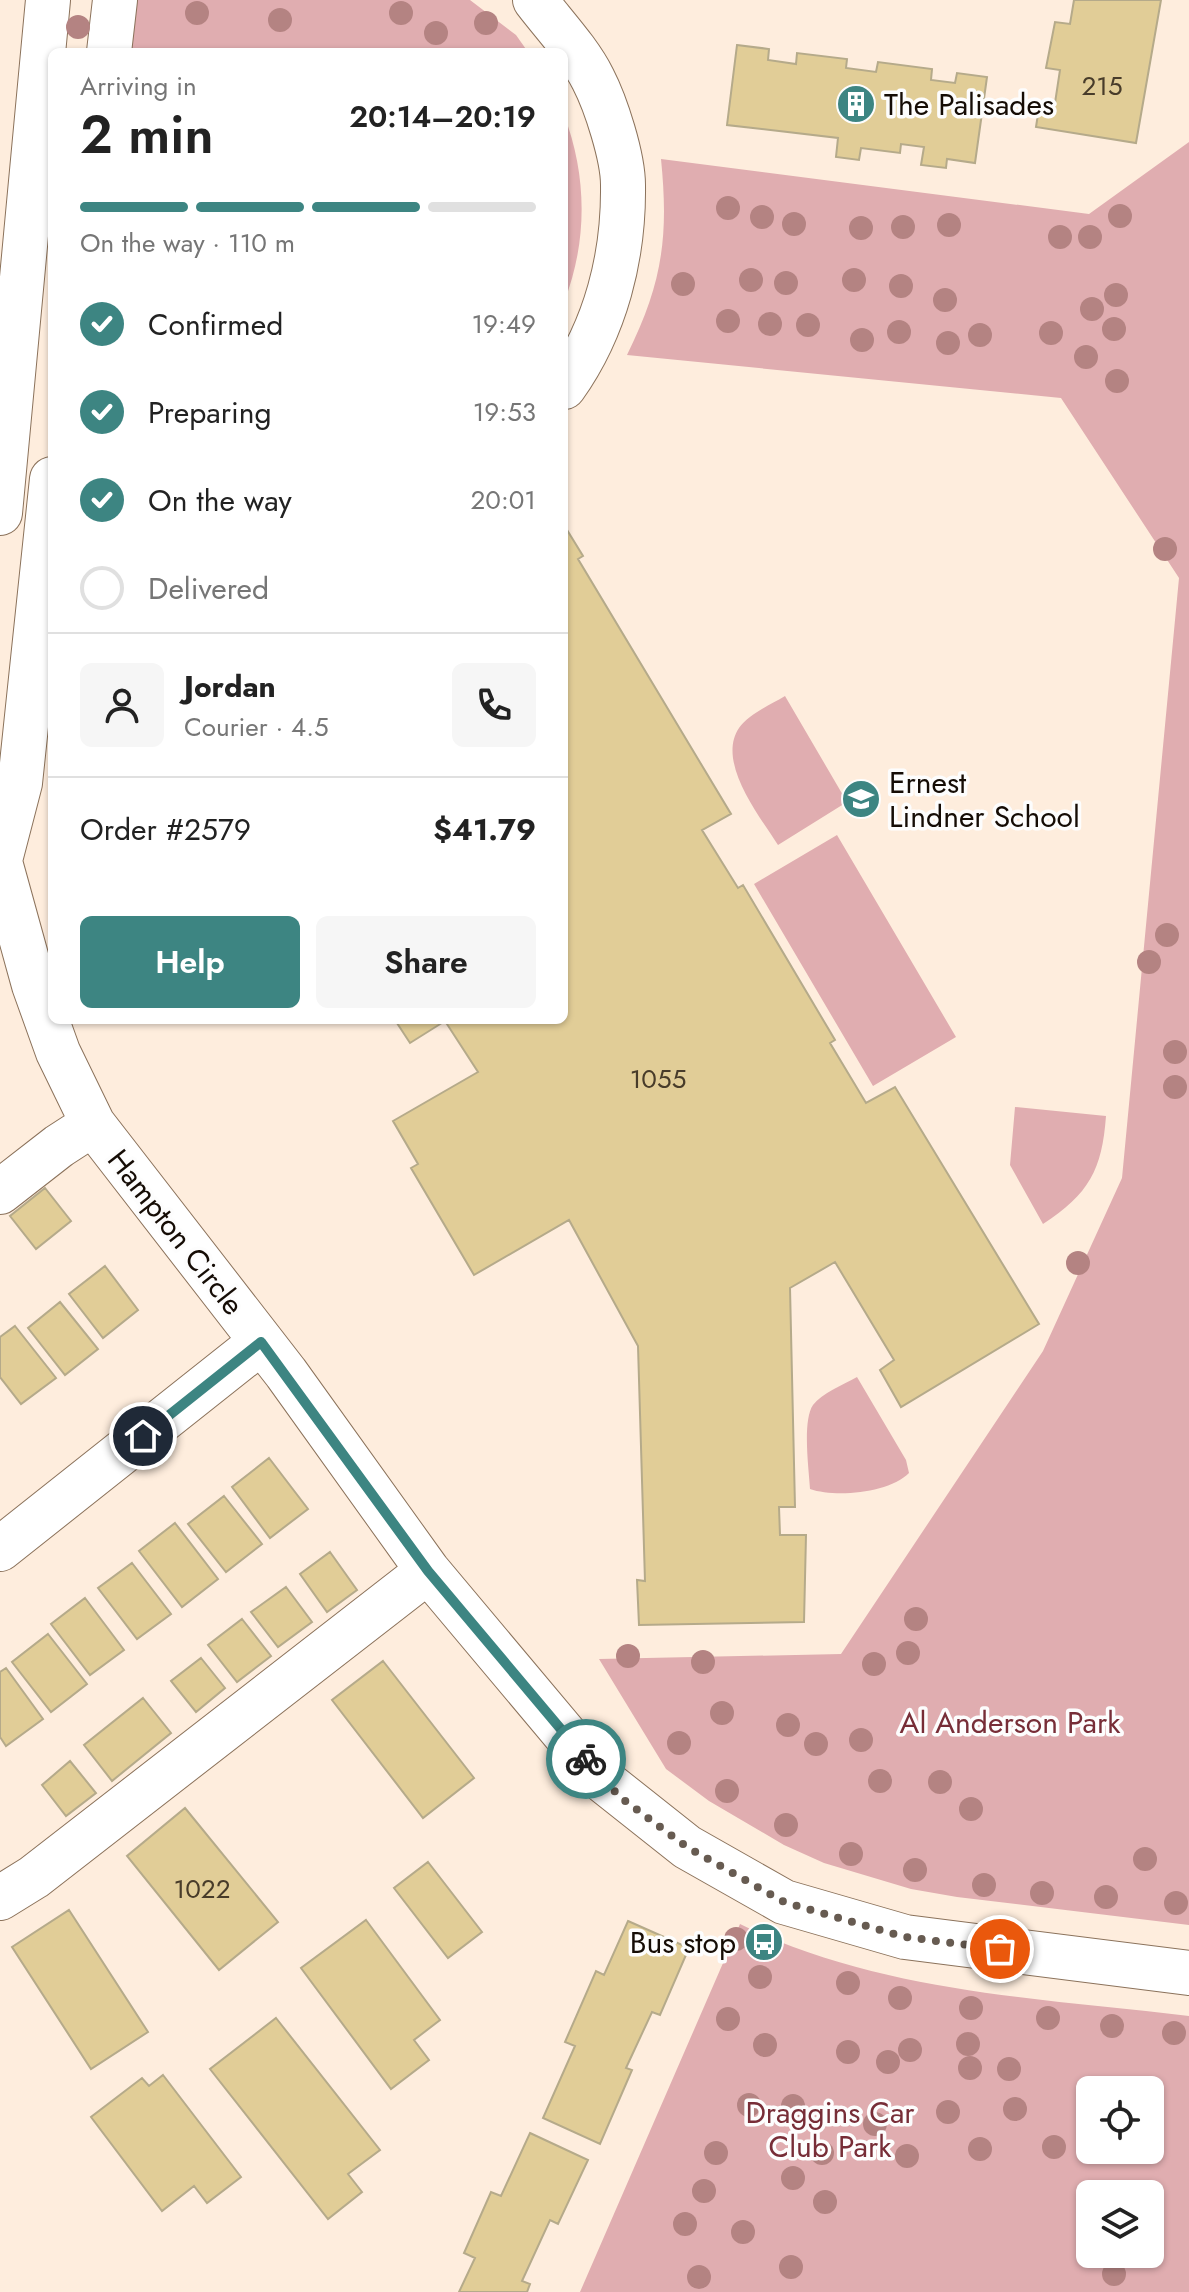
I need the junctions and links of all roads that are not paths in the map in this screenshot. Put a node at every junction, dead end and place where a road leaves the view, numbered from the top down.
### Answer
1 (44, 0) edge
2 (115, 0) edge
3 (535, 0) edge
4 (109, 48) edge
5 (29, 143) edge
6 (27, 205) edge
7 (568, 381) edge
8 (48, 480) edge
9 (1, 501) edge
10 (48, 516) edge
11 (0, 861) edge
12 (93, 1124) junction
13 (0, 1192) edge
14 (261, 1342) junction
15 (0, 1549) edge
16 (428, 1571) junction
17 (0, 1898) edge
18 (1189, 1973) edge

1 - 5 street
2 - 4 street
3 - 7 street
5 - 6 street
6 - 9 street
8 - 9 street
10 - 11 street, Hampton Circle
11 - 12 street, Hampton Circle
12 - 13 street
12 - 14 street, Hampton Circle
14 - 15 street
14 - 16 street, Hampton Circle
16 - 17 street
16 - 18 street, Hampton Circle

